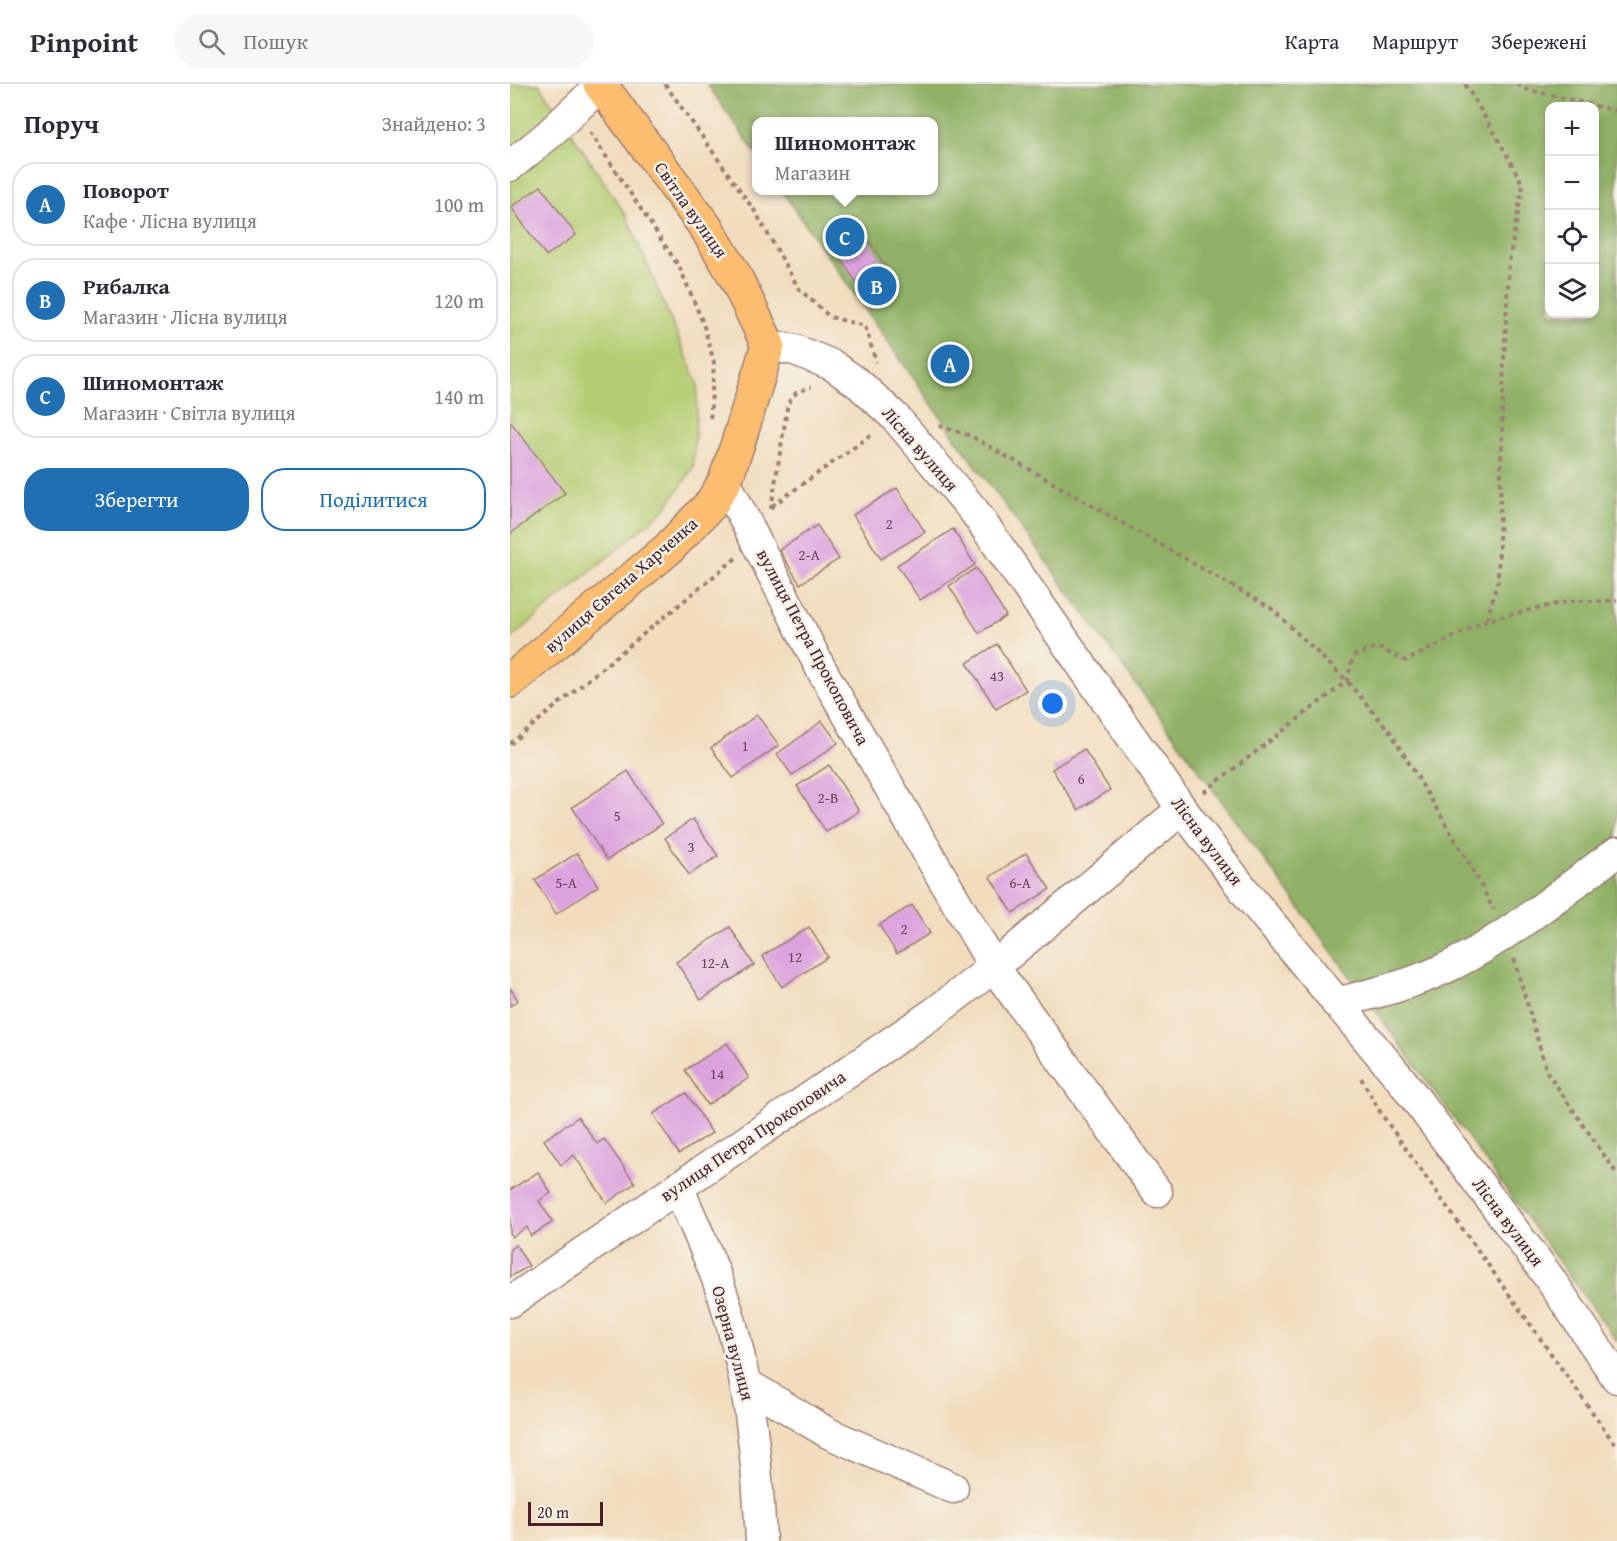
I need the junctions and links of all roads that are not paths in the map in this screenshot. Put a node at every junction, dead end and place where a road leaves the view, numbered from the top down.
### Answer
1 (601, 85) edge
2 (510, 166) edge
3 (768, 345) junction
4 (725, 481) junction
5 (510, 681) edge
6 (1182, 809) junction
7 (1617, 852) edge
8 (994, 967) junction
9 (1336, 1004) junction
10 (678, 1187) junction
11 (1157, 1192) dead end
12 (510, 1302) edge
13 (1617, 1378) edge
14 (747, 1384) junction
15 (953, 1488) dead end
16 (761, 1541) edge

1 - 2 street
1 - 3 main road, Світла вулиця
3 - 4 main road, вулиця Євгена Харченка
3 - 6 street, Лісна вулиця
4 - 5 main road, вулиця Євгена Харченка
4 - 8 street, вулиця Петра Прокоповича
6 - 8 street, вулиця Петра Прокоповича
6 - 9 street, Лісна вулиця
7 - 9 street
8 - 10 street, вулиця Петра Прокоповича
8 - 11 street, вулиця Петра Прокоповича
9 - 13 street, Лісна вулиця
10 - 12 street, вулиця Петра Прокоповича
10 - 14 street, Озерна вулиця
14 - 15 street
14 - 16 street, Озерна вулиця

